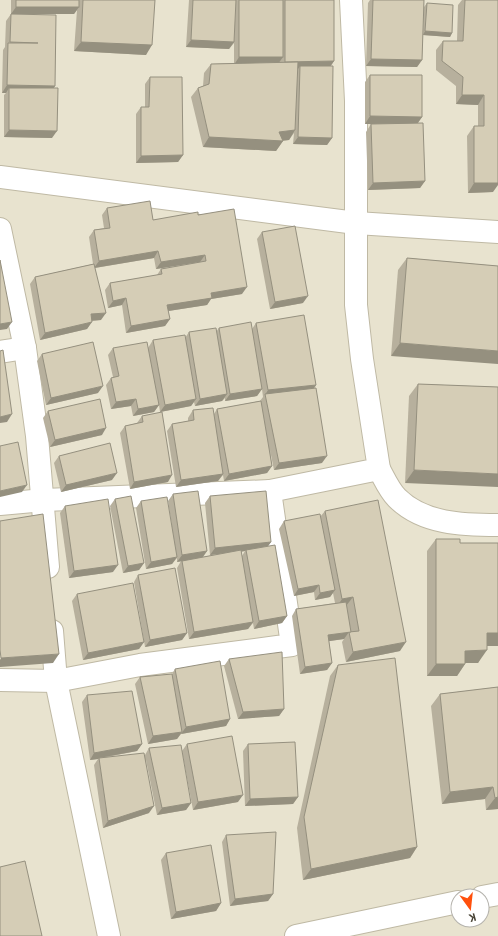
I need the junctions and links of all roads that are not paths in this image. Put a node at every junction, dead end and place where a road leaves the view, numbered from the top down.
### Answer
1 (351, 0) edge
2 (0, 177) edge
3 (356, 223) junction
4 (0, 229) edge
5 (498, 232) edge
6 (25, 348) junction
7 (0, 352) edge
8 (379, 469) junction
9 (270, 491) junction
10 (44, 500) junction
11 (0, 504) edge
12 (498, 525) edge
13 (49, 586) edge
14 (51, 610) edge
15 (0, 680) edge
16 (56, 681) junction
17 (450, 904) edge
18 (109, 936) edge
19 (296, 936) edge

1 - 3 street
2 - 3 street
3 - 5 street
3 - 8 street
4 - 6 street
6 - 7 street
6 - 10 street
8 - 9 street
8 - 12 street
9 - 10 street
9 - 16 street
10 - 11 street
10 - 13 street
14 - 16 street
15 - 16 street
16 - 18 street
17 - 19 street

